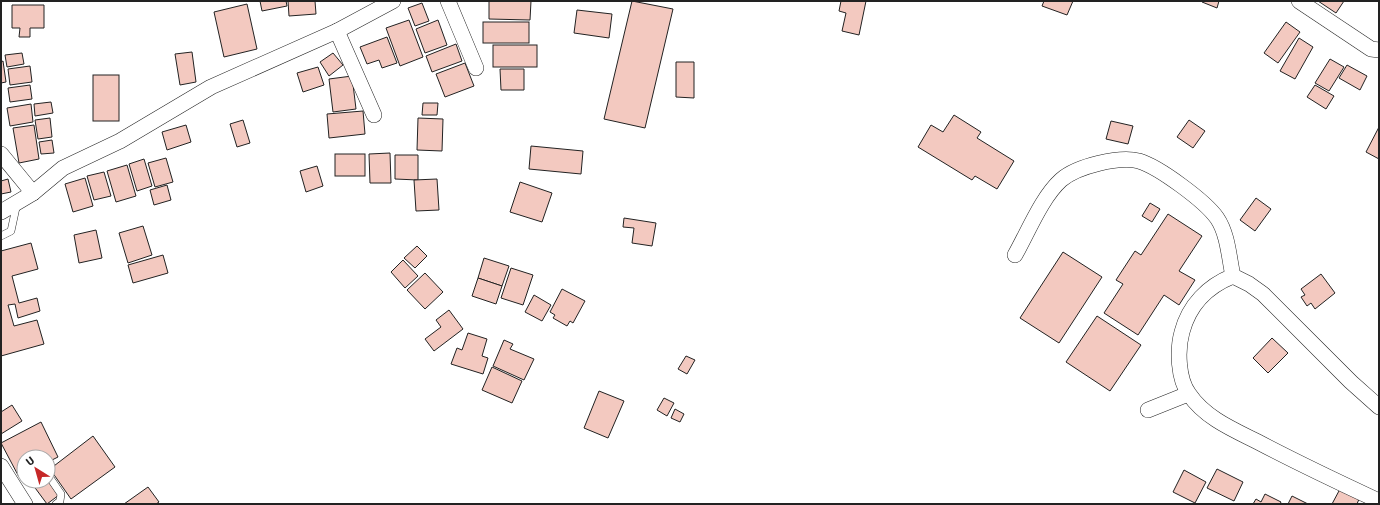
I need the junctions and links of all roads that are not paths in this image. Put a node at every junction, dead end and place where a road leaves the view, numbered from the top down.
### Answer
1 (393, 1) edge
2 (448, 1) edge
3 (1299, 1) edge
4 (337, 31) junction
5 (1379, 50) edge
6 (476, 68) dead end
7 (374, 115) dead end
8 (1, 154) edge
9 (33, 193) junction
10 (18, 202) junction
11 (1, 212) edge
12 (1, 236) edge
13 (1015, 255) dead end
14 (1233, 276) junction
15 (1188, 394) junction
16 (1379, 407) edge
17 (1148, 410) dead end
18 (1, 466) edge
19 (56, 487) edge
20 (1379, 501) edge
21 (24, 504) edge
22 (56, 504) edge

1 - 4 street
2 - 6 street
3 - 5 street
4 - 7 street
4 - 9 street
8 - 9 street
9 - 10 street
10 - 11 street
10 - 12 lane
13 - 14 street
14 - 15 street
14 - 16 street
15 - 17 street
15 - 20 street
18 - 21 street
19 - 22 lane

